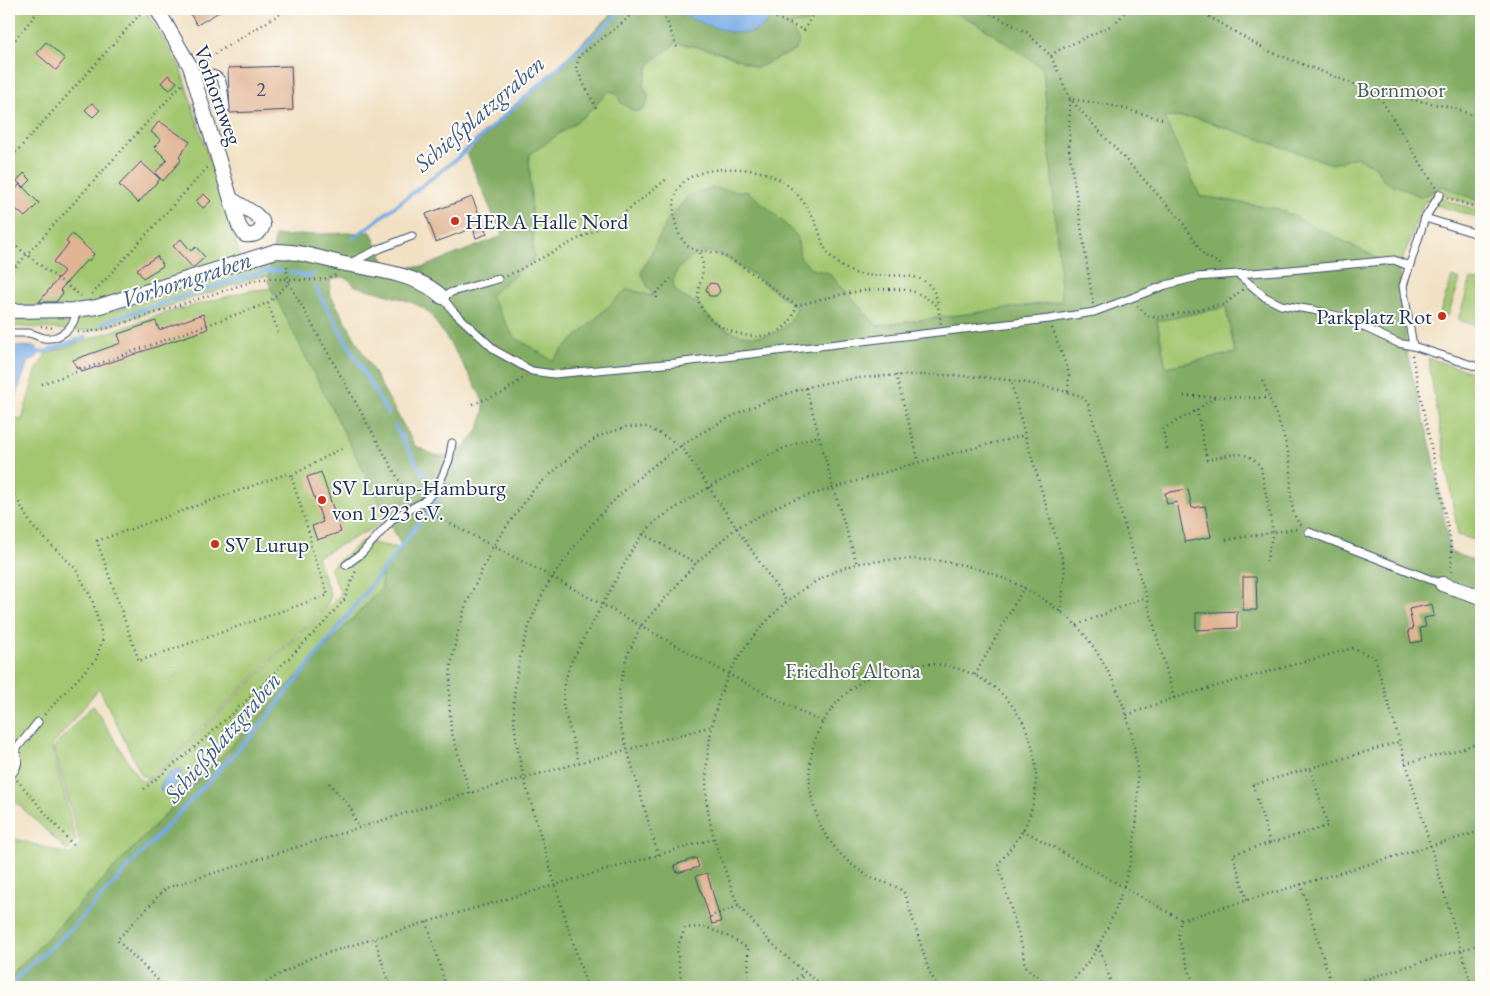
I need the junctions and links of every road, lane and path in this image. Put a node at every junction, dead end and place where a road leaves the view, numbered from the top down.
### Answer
1 (40, 9) edge
2 (145, 9) edge
3 (157, 9) edge
4 (288, 9) edge
5 (637, 9) edge
6 (662, 9) edge
7 (816, 9) edge
8 (982, 9) edge
9 (1128, 9) edge
10 (1196, 9) edge
11 (776, 18) dead end
12 (9, 47) edge
13 (678, 50) dead end
14 (1051, 56) junction
15 (192, 73) junction
16 (1377, 93) junction
17 (1070, 99) junction
18 (226, 108) dead end
19 (596, 108) dead end
20 (1481, 118) edge
21 (1162, 119) dead end
22 (218, 157) junction
23 (9, 160) edge
24 (668, 178) dead end
25 (1440, 194) junction
26 (1481, 209) edge
27 (1425, 218) junction
28 (1481, 235) edge
29 (412, 236) dead end
30 (9, 241) edge
31 (289, 252) junction
32 (700, 252) junction
33 (26, 254) junction
34 (260, 255) junction
35 (1409, 266) junction
36 (344, 269) junction
37 (9, 274) edge
38 (1238, 274) junction
39 (288, 278) junction
40 (498, 279) joint
41 (672, 279) dead end
42 (289, 283) junction
43 (1248, 284) junction
44 (442, 297) junction
45 (657, 298) dead end
46 (1132, 298) junction
47 (268, 303) junction
48 (796, 306) junction
49 (938, 306) junction
50 (76, 310) junction
51 (9, 311) edge
52 (1094, 312) junction
53 (1049, 319) junction
54 (38, 326) dead end
55 (67, 331) junction
56 (278, 332) dead end
57 (942, 332) junction
58 (9, 333) edge
59 (752, 336) junction
60 (753, 342) dead end
61 (1413, 346) junction
62 (1481, 368) edge
63 (532, 371) junction
64 (896, 375) junction
65 (1010, 379) junction
66 (1264, 381) dead end
67 (42, 384) dead end
68 (806, 388) junction
69 (1068, 392) junction
70 (1184, 396) dead end
71 (1216, 396) junction
72 (1269, 398) junction
73 (473, 404) dead end
74 (1197, 410) junction
75 (1025, 435) junction
76 (818, 436) junction
77 (452, 443) dead end
78 (681, 446) junction
79 (342, 448) dead end
80 (1167, 449) dead end
81 (919, 462) junction
82 (291, 476) junction
83 (9, 485) edge
84 (709, 487) junction
85 (833, 487) junction
86 (413, 506) junction
87 (736, 528) junction
88 (1273, 532) junction
89 (1309, 532) junction
90 (643, 534) junction
91 (1226, 540) dead end
92 (493, 546) junction
93 (361, 554) junction
94 (696, 562) junction
95 (857, 564) junction
96 (1266, 564) dead end
97 (346, 565) dead end
98 (552, 577) junction
99 (1448, 585) junction
100 (1024, 587) junction
101 (1146, 597) junction
102 (1481, 597) edge
103 (786, 601) junction
104 (603, 604) junction
105 (1062, 612) junction
106 (641, 626) junction
107 (1077, 626) junction
108 (728, 674) junction
109 (975, 676) junction
110 (1174, 698) junction
111 (1127, 715) junction
112 (38, 722) joint
113 (823, 723) junction
114 (712, 726) junction
115 (1399, 742) junction
116 (1481, 742) edge
117 (11, 749) edge
118 (626, 749) junction
119 (579, 763) junction
120 (1405, 763) junction
121 (1310, 767) junction
122 (9, 771) edge
123 (524, 778) junction
124 (330, 783) dead end
125 (144, 789) dead end
126 (470, 792) junction
127 (357, 827) junction
128 (1023, 830) junction
129 (1481, 831) edge
130 (713, 839) junction
131 (1270, 843) junction
132 (73, 845) dead end
133 (1430, 846) junction
134 (658, 855) junction
135 (555, 884) junction
136 (1301, 884) junction
137 (1124, 887) junction
138 (1247, 900) junction
139 (739, 906) junction
140 (714, 916) dead end
141 (1181, 920) junction
142 (428, 922) junction
143 (375, 938) junction
144 (1481, 944) edge
145 (1098, 946) junction
146 (1461, 950) junction
147 (804, 972) junction
148 (165, 987) edge
149 (257, 987) edge
150 (390, 987) edge
151 (446, 987) edge
152 (587, 987) edge
153 (682, 987) edge
154 (749, 987) edge
155 (773, 987) edge
156 (798, 987) edge
157 (825, 987) edge
158 (938, 987) edge
159 (1046, 987) edge
160 (1067, 987) edge
161 (1112, 987) edge
162 (1195, 987) edge
163 (1332, 987) edge
164 (1340, 987) edge
165 (1472, 987) edge

1 - 12 path
2 - 23 path
3 - 15 street, Vorhornweg
4 - 15 path
5 - 19 path
6 - 13 path
7 - 11 path
8 - 14 path
9 - 14 path
10 - 16 path
14 - 17 path
15 - 18 lane
15 - 22 street, Vorhornweg
15 - 33 path
16 - 20 path
16 - 25 path
17 - 21 path
17 - 38 path
17 - 52 path
22 - 33 path
22 - 34 street, Vorhornweg
24 - 40 path
25 - 26 path
25 - 27 lane
27 - 28 lane
27 - 35 lane
29 - 36 lane
30 - 33 path
31 - 34 street
31 - 36 street
31 - 39 path
32 - 48 path
32 - 49 path
32 - 59 path
33 - 37 path
34 - 50 street
35 - 38 lane
35 - 61 lane
36 - 39 path
36 - 44 street
38 - 43 lane
38 - 46 lane
39 - 42 path
39 - 55 path
40 - 44 lane
41 - 45 path
42 - 47 path
42 - 86 path
43 - 46 path
43 - 61 lane
44 - 63 lane
46 - 52 lane
47 - 56 path
47 - 67 path
48 - 49 path
48 - 59 path
49 - 57 path
50 - 51 street
50 - 55 lane
52 - 53 lane
53 - 57 lane
53 - 69 path
54 - 55 path
55 - 58 lane
57 - 63 lane
59 - 60 path
61 - 62 lane
61 - 99 path
63 - 73 path
64 - 65 path
64 - 68 path
64 - 81 path
65 - 69 path
65 - 75 path
66 - 72 path
68 - 76 path
68 - 78 path
69 - 101 path
70 - 71 path
71 - 72 path
71 - 74 path
72 - 89 path
74 - 80 path
74 - 88 path
75 - 81 path
75 - 105 path
76 - 84 path
76 - 85 path
77 - 86 lane
78 - 84 path
78 - 92 path
78 - 98 path
79 - 82 path
81 - 85 path
82 - 82 path
83 - 112 path
84 - 87 path
84 - 90 path
85 - 87 path
85 - 95 path
86 - 92 path
86 - 93 lane
87 - 94 path
87 - 103 path
88 - 89 path
88 - 91 path
88 - 96 path
89 - 99 lane
90 - 94 path
90 - 104 path
92 - 98 path
92 - 126 path
93 - 97 lane
93 - 125 path
94 - 106 path
95 - 100 path
95 - 103 path
98 - 104 path
98 - 123 path
99 - 102 street
100 - 105 path
100 - 109 path
101 - 107 path
101 - 110 path
103 - 108 path
104 - 106 path
104 - 119 path
105 - 107 path
106 - 108 path
106 - 118 path
107 - 111 path
108 - 113 path
108 - 114 path
109 - 113 path
109 - 128 path
110 - 111 path
110 - 115 path
111 - 137 path
112 - 117 lane
113 - 158 path
114 - 118 path
114 - 130 path
115 - 120 path
115 - 121 path
116 - 120 path
117 - 122 street
118 - 119 path
118 - 134 path
119 - 123 path
120 - 133 path
121 - 131 path
121 - 131 path
122 - 132 path
123 - 126 path
123 - 135 path
124 - 127 path
126 - 127 path
127 - 148 path
128 - 137 path
128 - 159 path
129 - 133 path
130 - 134 path
130 - 139 path
131 - 138 path
133 - 136 path
133 - 146 path
134 - 135 path
135 - 142 path
135 - 152 path
136 - 138 path
136 - 163 path
137 - 141 path
137 - 145 path
138 - 141 path
139 - 140 path
139 - 147 path
141 - 162 path
142 - 143 path
142 - 151 path
143 - 149 path
143 - 150 path
144 - 146 path
145 - 160 path
145 - 161 path
146 - 164 path
146 - 165 path
147 - 155 path
147 - 156 path
147 - 157 path
153 - 154 path

